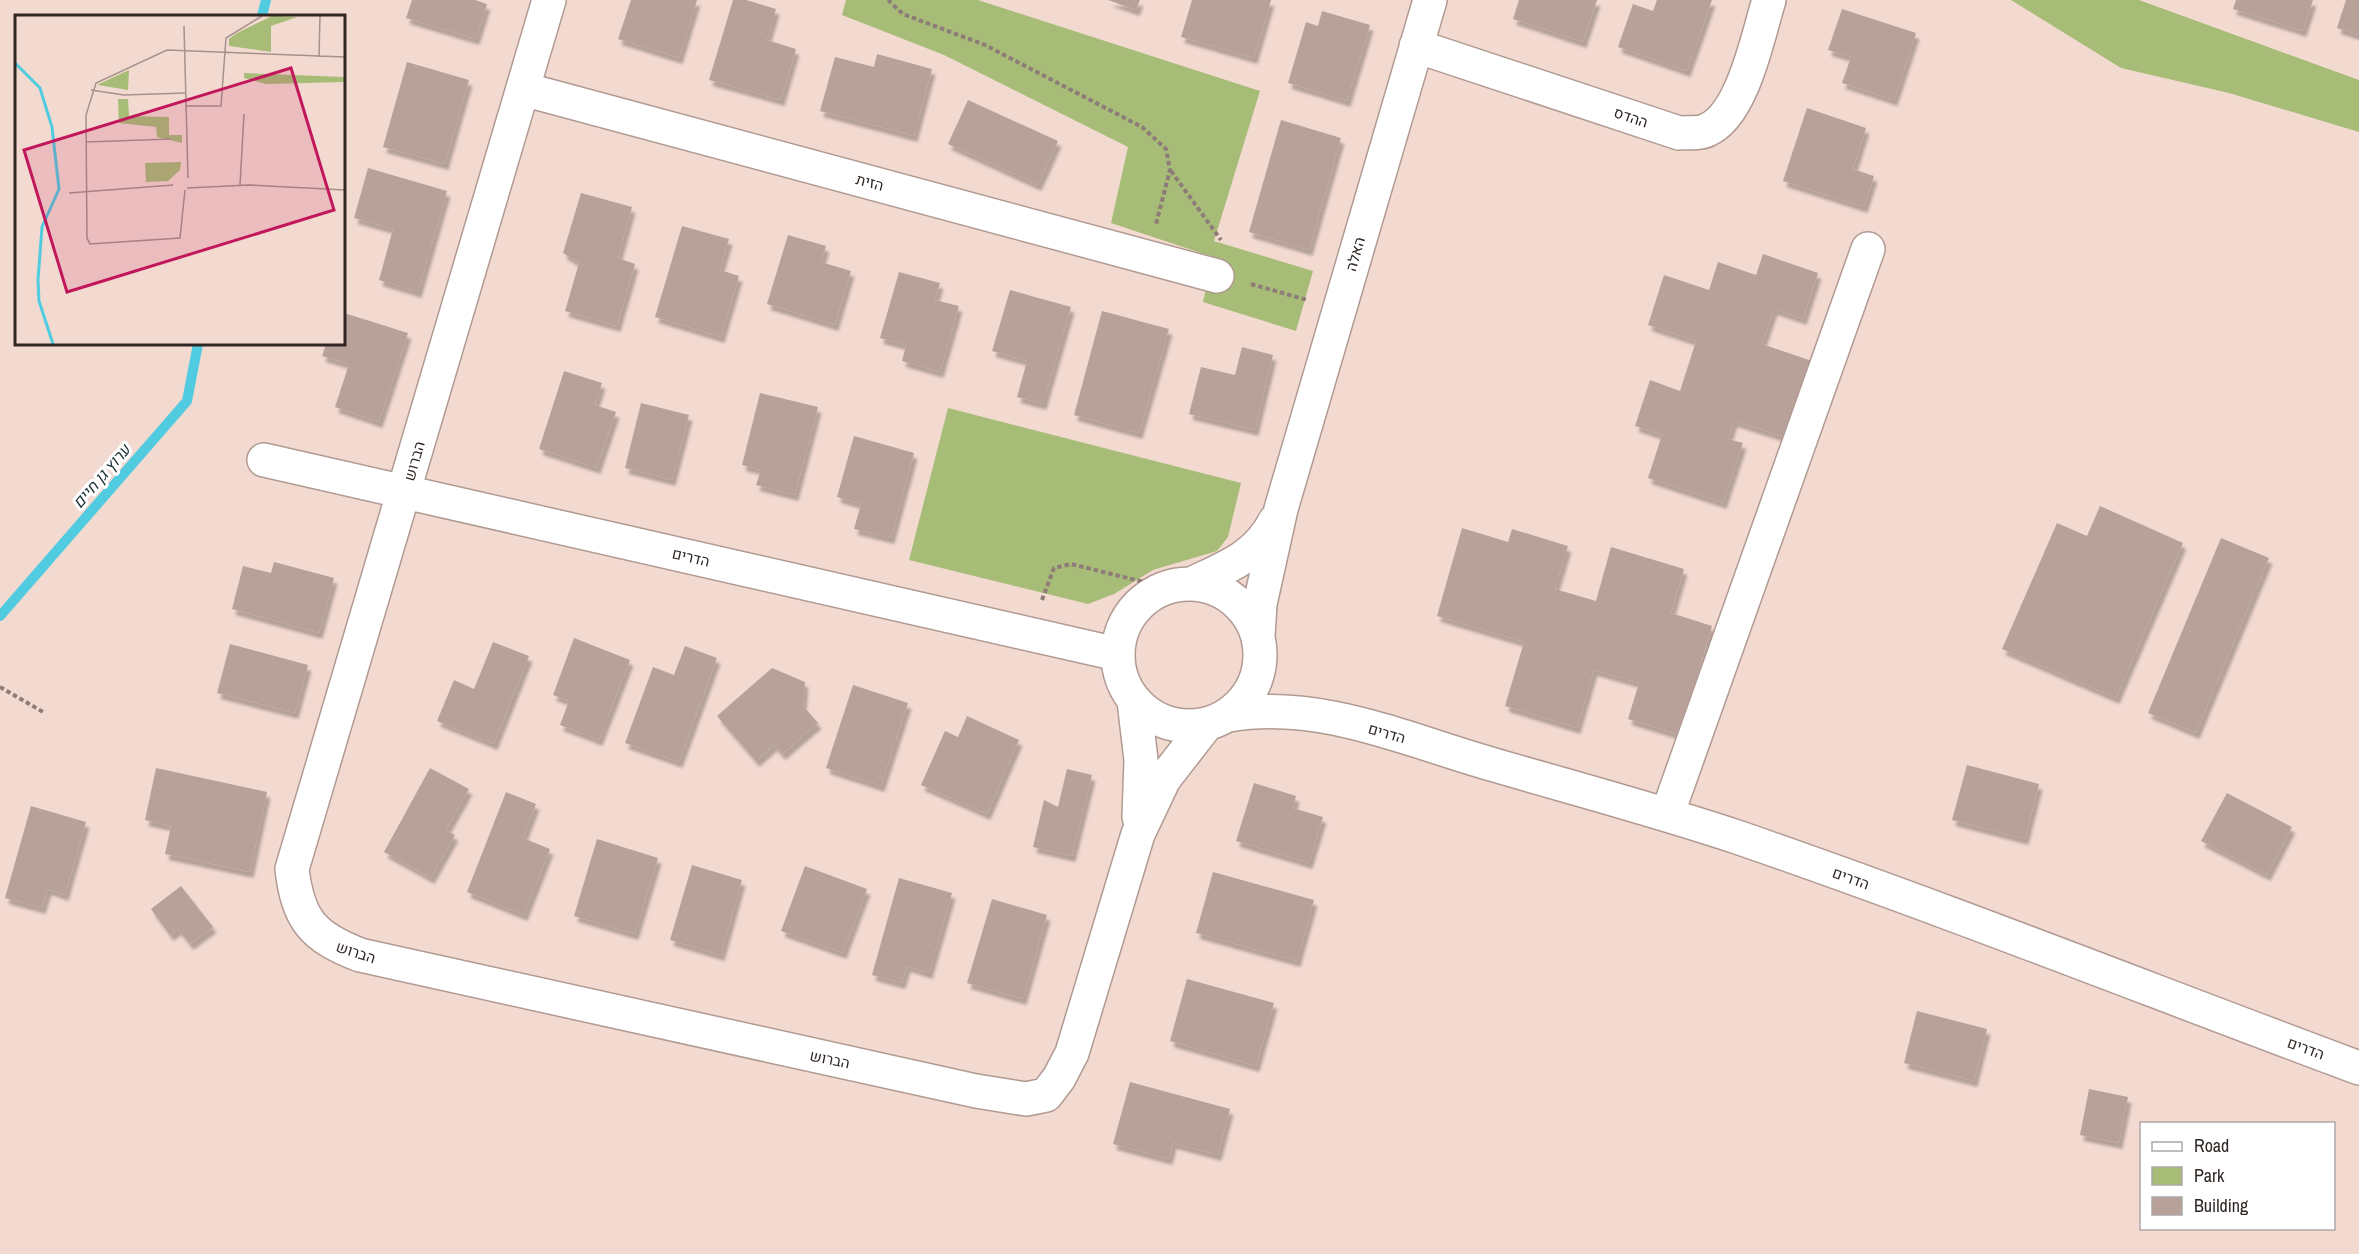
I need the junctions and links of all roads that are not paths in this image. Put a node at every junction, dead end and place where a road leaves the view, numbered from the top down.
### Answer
1 (549, 0) edge
2 (1430, 0) edge
3 (1769, 0) edge
4 (1416, 46) junction
5 (523, 88) junction
6 (1868, 249) dead end
7 (1217, 276) dead end
8 (264, 460) dead end
9 (406, 492) junction
10 (1281, 509) junction
11 (1178, 586) junction
12 (1260, 643) junction
13 (1118, 654) junction
14 (1134, 701) junction
15 (1332, 717) junction
16 (1218, 720) junction
17 (1666, 815) junction
18 (1138, 834) junction
19 (2359, 1068) edge

1 - 5 street, הברוש
2 - 4 street, האלה
3 - 4 street, ההדס
4 - 10 street, האלה
5 - 7 street, הזית
5 - 9 street, הברוש
6 - 17 street
8 - 9 street, הדרים
9 - 13 street, הדרים
9 - 18 street, הברוש
10 - 11 street, האלה
10 - 12 street, האלה
11 - 12 street
11 - 13 street
12 - 15 street, הדרים
12 - 16 street
13 - 14 street
14 - 16 street
14 - 18 street, הברוש
15 - 16 street, הדרים
15 - 17 street, הדרים
16 - 18 street, הברוש
17 - 19 street, הדרים

